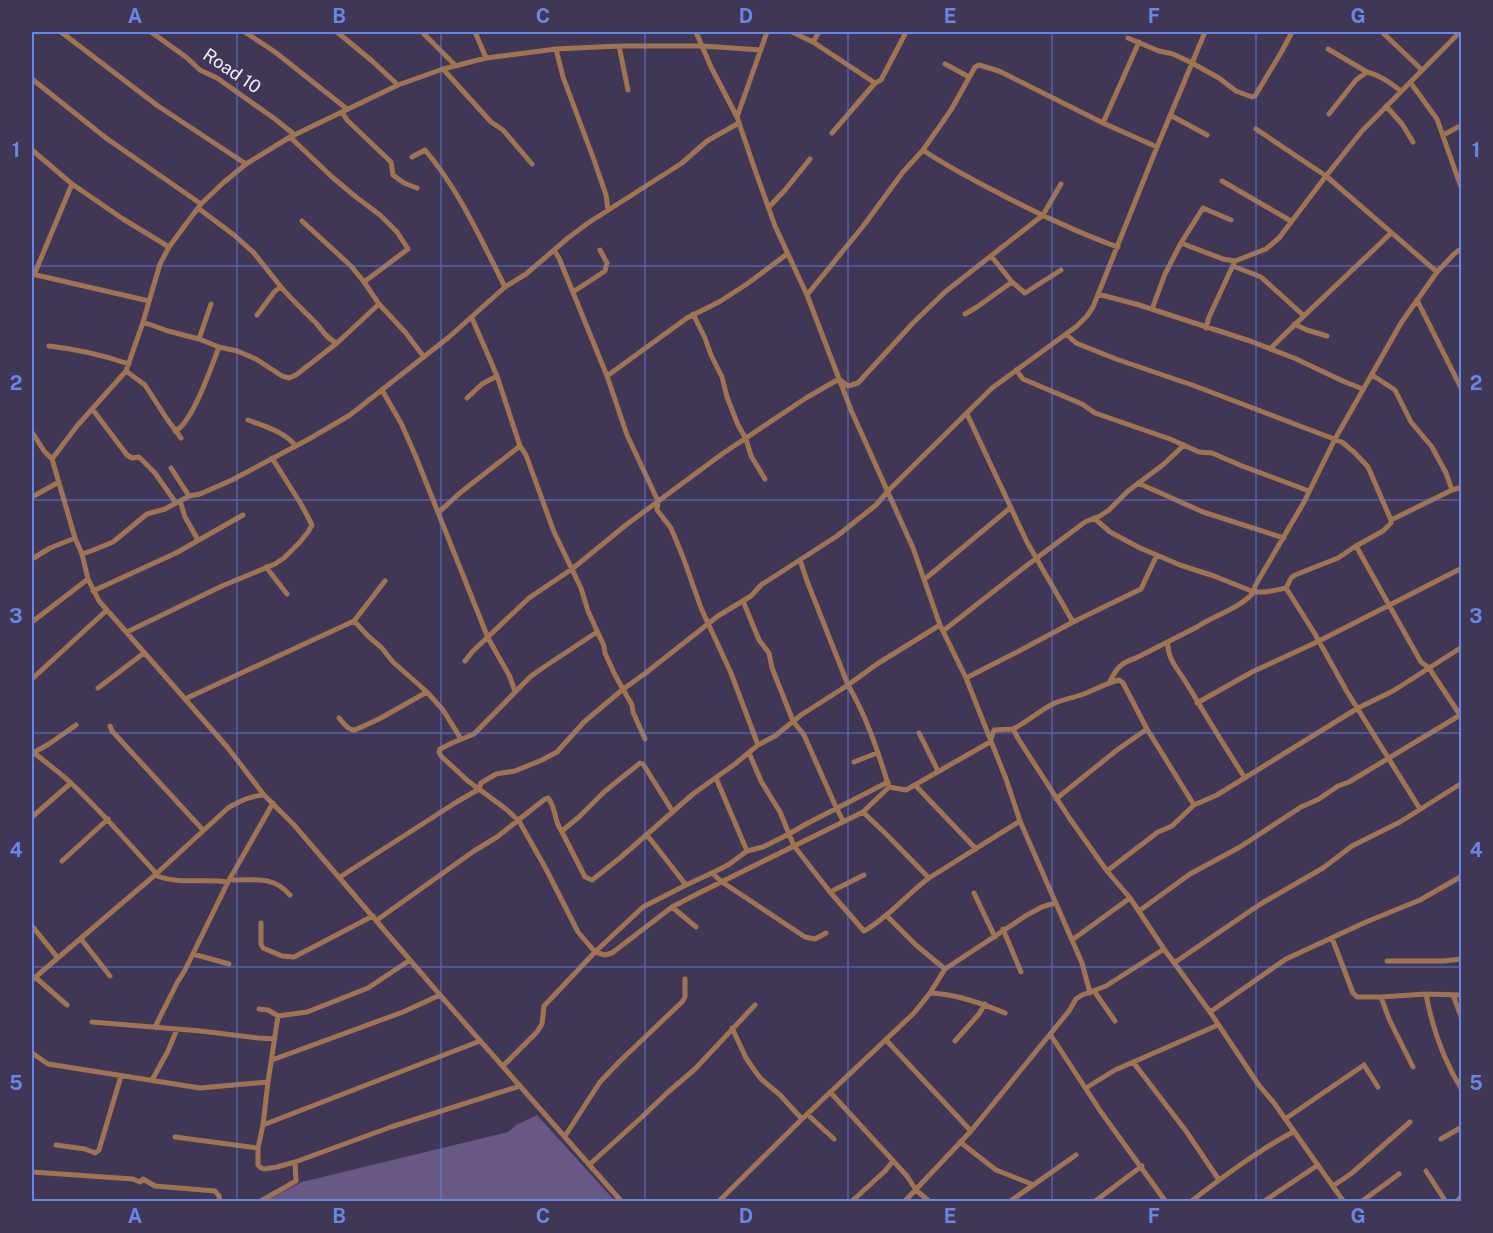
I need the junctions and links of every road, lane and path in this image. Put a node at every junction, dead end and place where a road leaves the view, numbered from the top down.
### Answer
1 (61, 32) edge
2 (151, 32) edge
3 (245, 32) edge
4 (338, 32) edge
5 (422, 32) edge
6 (475, 32) edge
7 (696, 32) edge
8 (767, 32) edge
9 (792, 32) edge
10 (819, 32) edge
11 (903, 32) edge
12 (1205, 32) edge
13 (1292, 32) edge
14 (1382, 32) edge
15 (1460, 32) edge
16 (1128, 38) dead end
17 (813, 42) junction
18 (1138, 42) junction
19 (619, 46) junction
20 (703, 46) junction
21 (556, 48) junction
22 (1328, 49) dead end
23 (760, 50) junction
24 (486, 58) junction
25 (1192, 63) junction
26 (945, 64) dead end
27 (455, 65) junction
28 (443, 69) junction
29 (1422, 70) junction
30 (1367, 72) junction
31 (969, 77) junction
32 (32, 79) edge
33 (1410, 82) junction
34 (875, 83) junction
35 (398, 85) junction
36 (628, 90) dead end
37 (1401, 91) junction
38 (1386, 106) junction
39 (345, 110) junction
40 (1329, 114) dead end
41 (1170, 115) junction
42 (738, 120) junction
43 (1103, 123) junction
44 (1461, 125) edge
45 (1256, 129) dead end
46 (832, 133) dead end
47 (1207, 135) dead end
48 (1443, 135) junction
49 (292, 136) junction
50 (1413, 142) dead end
51 (1157, 147) junction
52 (32, 150) edge
53 (922, 150) junction
54 (412, 157) dead end
55 (810, 159) dead end
56 (246, 164) junction
57 (532, 164) dead end
58 (1326, 176) junction
59 (1222, 181) dead end
60 (72, 184) junction
61 (1061, 184) dead end
62 (417, 188) dead end
63 (1461, 190) edge
64 (200, 206) junction
65 (769, 207) junction
66 (608, 210) junction
67 (1043, 215) junction
68 (1231, 220) dead end
69 (302, 221) dead end
70 (1291, 221) junction
71 (1391, 233) junction
72 (1180, 243) junction
73 (169, 246) junction
74 (1118, 247) junction
75 (1461, 248) edge
76 (555, 249) junction
77 (600, 250) dead end
78 (787, 254) junction
79 (992, 257) junction
80 (1234, 263) junction
81 (1061, 270) dead end
82 (1437, 272) junction
83 (33, 275) edge
84 (364, 282) junction
85 (1012, 282) junction
86 (281, 287) junction
87 (505, 287) junction
88 (573, 292) junction
89 (1098, 294) junction
90 (807, 295) junction
91 (1417, 300) junction
92 (149, 301) junction
93 (211, 304) dead end
94 (379, 304) junction
95 (1152, 309) junction
96 (693, 314) junction
97 (965, 314) dead end
98 (257, 315) dead end
99 (1303, 315) junction
100 (472, 318) junction
101 (143, 322) junction
102 (1294, 324) junction
103 (1206, 327) junction
104 (1066, 334) junction
105 (1327, 336) dead end
106 (199, 339) junction
107 (333, 344) junction
108 (50, 346) dead end
109 (219, 347) junction
110 (1270, 349) junction
111 (424, 357) junction
112 (129, 364) junction
113 (1016, 370) junction
114 (126, 371) junction
115 (1372, 375) junction
116 (497, 376) junction
117 (607, 376) junction
118 (839, 379) junction
119 (1461, 386) edge
120 (1363, 389) junction
121 (382, 390) junction
122 (467, 398) dead end
123 (93, 410) junction
124 (967, 414) junction
125 (248, 420) dead end
126 (175, 431) junction
127 (32, 432) edge
128 (182, 438) dead end
129 (1335, 439) junction
130 (746, 440) junction
131 (34, 442) edge
132 (1184, 445) junction
133 (296, 446) junction
134 (520, 446) junction
135 (272, 458) junction
136 (52, 459) junction
137 (171, 468) dead end
138 (765, 479) dead end
139 (59, 482) junction
140 (1138, 483) junction
141 (1461, 487) edge
142 (1452, 490) junction
143 (888, 491) junction
144 (1309, 491) junction
145 (189, 496) junction
146 (32, 497) edge
147 (658, 501) junction
148 (178, 502) junction
149 (1010, 508) junction
150 (439, 512) junction
151 (243, 515) dead end
152 (1094, 518) junction
153 (1391, 520) junction
154 (75, 538) junction
155 (1284, 538) junction
156 (198, 540) junction
157 (1356, 546) junction
158 (82, 554) junction
159 (1157, 555) junction
160 (1036, 558) junction
161 (32, 559) edge
162 (800, 560) junction
163 (266, 567) junction
164 (1461, 568) edge
165 (572, 569) junction
166 (88, 579) junction
167 (925, 579) junction
168 (385, 581) dead end
169 (1286, 588) junction
170 (93, 591) junction
171 (1254, 592) junction
172 (287, 594) dead end
173 (743, 601) junction
174 (1389, 604) junction
175 (106, 610) junction
176 (354, 621) junction
177 (32, 622) edge
178 (1073, 622) junction
179 (708, 624) junction
180 (942, 628) junction
181 (127, 632) junction
182 (597, 632) junction
183 (488, 638) junction
184 (1319, 641) junction
185 (1168, 642) junction
186 (1461, 647) edge
187 (144, 652) junction
188 (465, 661) dead end
189 (1429, 668) junction
190 (966, 678) junction
191 (32, 680) edge
192 (1109, 683) junction
193 (848, 685) junction
194 (98, 688) dead end
195 (622, 690) junction
196 (516, 691) junction
197 (427, 692) junction
198 (185, 699) junction
199 (1197, 703) junction
200 (1358, 708) junction
201 (1461, 716) edge
202 (339, 718) dead end
203 (793, 721) junction
204 (76, 725) dead end
205 (110, 726) dead end
206 (1013, 729) junction
207 (1147, 729) junction
208 (919, 733) dead end
209 (461, 739) junction
210 (645, 739) dead end
211 (990, 742) junction
212 (758, 745) junction
213 (32, 752) edge
214 (749, 753) junction
215 (877, 753) junction
216 (1389, 758) junction
217 (854, 762) dead end
218 (938, 771) junction
219 (716, 778) junction
220 (1245, 778) junction
221 (71, 783) junction
222 (1461, 783) edge
223 (889, 785) junction
224 (915, 785) junction
225 (479, 789) junction
226 (264, 795) junction
227 (1056, 799) junction
228 (273, 803) junction
229 (1194, 805) junction
230 (837, 809) junction
231 (1420, 809) junction
232 (673, 812) junction
233 (863, 812) junction
234 (32, 818) edge
235 (108, 819) junction
236 (519, 821) junction
237 (843, 821) junction
238 (1020, 821) junction
239 (203, 830) junction
240 (561, 830) junction
241 (789, 834) junction
242 (647, 835) junction
243 (794, 846) junction
244 (976, 849) junction
245 (747, 851) junction
246 (62, 861) dead end
247 (1107, 871) junction
248 (712, 873) junction
249 (155, 874) junction
250 (864, 875) dead end
251 (340, 876) junction
252 (1461, 876) edge
253 (929, 878) junction
254 (229, 880) junction
255 (722, 882) junction
256 (686, 885) junction
257 (830, 892) junction
258 (974, 893) dead end
259 (290, 895) dead end
260 (1130, 898) junction
261 (1055, 903) junction
262 (672, 907) junction
263 (1139, 911) junction
264 (887, 916) junction
265 (375, 918) junction
266 (261, 923) dead end
267 (32, 926) edge
268 (696, 927) dead end
269 (1003, 929) junction
270 (826, 933) dead end
271 (995, 937) junction
272 (1332, 938) junction
273 (81, 939) junction
274 (1072, 940) junction
275 (1164, 949) junction
276 (595, 952) junction
277 (193, 954) junction
278 (58, 958) junction
279 (1461, 959) edge
280 (411, 960) junction
281 (1387, 961) dead end
282 (1174, 963) junction
283 (229, 964) dead end
284 (945, 969) junction
285 (1021, 972) dead end
286 (110, 976) dead end
287 (33, 978) edge
288 (685, 979) dead end
289 (1092, 992) junction
290 (930, 993) junction
291 (1426, 994) junction
292 (440, 995) junction
293 (1453, 995) junction
294 (1461, 995) edge
295 (1381, 997) junction
296 (985, 1004) junction
297 (67, 1005) dead end
298 (755, 1005) dead end
299 (259, 1009) dead end
300 (1210, 1012) junction
301 (1005, 1013) dead end
302 (278, 1016) junction
303 (1461, 1019) edge
304 (1115, 1021) dead end
305 (92, 1022) dead end
306 (1218, 1025) junction
307 (155, 1027) junction
308 (732, 1028) junction
309 (177, 1029) junction
310 (1050, 1034) junction
311 (275, 1039) junction
312 (886, 1040) junction
313 (480, 1041) junction
314 (955, 1041) dead end
315 (32, 1053) edge
316 (272, 1060) junction
317 (1133, 1062) junction
318 (502, 1066) junction
319 (1413, 1067) dead end
320 (121, 1076) junction
321 (152, 1080) junction
322 (268, 1082) junction
323 (520, 1086) junction
324 (1378, 1087) dead end
325 (1086, 1088) junction
326 (1461, 1090) edge
327 (830, 1092) junction
328 (807, 1114) junction
329 (802, 1119) junction
330 (1285, 1119) junction
331 (1410, 1122) dead end
332 (263, 1125) junction
333 (1461, 1127) edge
334 (971, 1131) junction
335 (1293, 1132) junction
336 (565, 1136) junction
337 (175, 1137) dead end
338 (1441, 1138) dead end
339 (834, 1139) dead end
340 (960, 1142) junction
341 (56, 1145) dead end
342 (258, 1148) junction
343 (1076, 1155) dead end
344 (893, 1161) junction
345 (295, 1162) junction
346 (590, 1164) junction
347 (1318, 1164) junction
348 (1142, 1166) junction
349 (1426, 1171) dead end
350 (32, 1172) edge
351 (1399, 1174) dead end
352 (1219, 1180) junction
353 (1034, 1185) junction
354 (1334, 1186) junction
355 (916, 1190) junction
356 (1461, 1196) edge
357 (220, 1202) edge
358 (258, 1202) edge
359 (622, 1202) edge
360 (718, 1202) edge
361 (851, 1202) edge
362 (904, 1202) edge
363 (930, 1202) edge
364 (1009, 1202) edge
365 (1094, 1202) edge
366 (1166, 1202) edge
367 (1190, 1202) edge
368 (1263, 1202) edge
369 (1344, 1202) edge
370 (1361, 1202) edge
371 (1446, 1202) edge
372 (1456, 1202) edge

1 - 56 street
2 - 49 street, Road 10
3 - 39 street
4 - 35 street
5 - 27 street
6 - 24 street
7 - 20 street
8 - 23 street
9 - 17 street
10 - 17 street
11 - 34 street
12 - 25 street
13 - 25 street
14 - 29 street
15 - 29 street
16 - 18 street
17 - 34 street
18 - 25 street
18 - 43 street
19 - 20 street
19 - 21 street
19 - 36 street
20 - 23 street
20 - 42 street
21 - 24 street
21 - 66 street
22 - 30 street
23 - 42 street
24 - 27 street
25 - 41 street
26 - 31 street
27 - 28 street
28 - 35 street
28 - 57 street
29 - 33 street
30 - 37 street
30 - 40 street
31 - 43 street
31 - 53 street
32 - 64 street
33 - 37 street
33 - 48 street
34 - 46 street
35 - 39 street
37 - 38 street
38 - 50 street
38 - 58 street
39 - 49 street
39 - 62 street
41 - 47 street
41 - 51 street
42 - 65 street
42 - 66 street
43 - 51 street
44 - 48 street
45 - 58 street
48 - 63 street
49 - 56 street
49 - 84 street, Road 10
51 - 74 street
52 - 60 street
53 - 67 street
53 - 90 street
54 - 87 street
55 - 65 street
56 - 64 street
58 - 70 street
58 - 71 street
59 - 70 street
60 - 73 street
60 - 83 street
61 - 67 street
64 - 73 street
64 - 86 street
65 - 78 street
66 - 76 street
67 - 74 street
67 - 79 street
68 - 72 street
69 - 84 street
70 - 80 street
71 - 82 street
71 - 99 street
72 - 80 street
72 - 95 street
73 - 92 street
74 - 89 street
75 - 82 street
76 - 87 street
76 - 88 street
77 - 88 street
78 - 90 street
78 - 96 street
79 - 85 street
79 - 118 street
80 - 99 street
80 - 103 street
81 - 85 street
82 - 91 street
83 - 92 street
84 - 94 street
85 - 97 street
86 - 98 street
86 - 107 street
87 - 100 street
88 - 117 street
89 - 95 street
89 - 104 street
90 - 118 street
91 - 115 street
91 - 119 street
92 - 101 street
93 - 106 street
94 - 107 street
94 - 111 street
95 - 103 street
96 - 117 street
96 - 130 street
99 - 102 street
100 - 111 street
100 - 116 street
101 - 106 street
101 - 112 street
102 - 105 street
102 - 110 street
103 - 110 street
104 - 113 street
104 - 129 street
106 - 109 street
107 - 109 street
108 - 112 street
109 - 126 street
110 - 120 street
111 - 121 street
112 - 114 street
113 - 124 street
113 - 132 street
114 - 123 street
114 - 126 street
115 - 120 street
115 - 142 street
116 - 122 street
116 - 134 street
117 - 147 street
118 - 130 street
118 - 143 street
120 - 129 street
121 - 133 street
121 - 150 street
123 - 136 street
123 - 148 street
124 - 143 street
124 - 149 street
125 - 133 street
126 - 128 street
127 - 131 street
129 - 144 street
129 - 153 street
130 - 138 street
130 - 147 street
131 - 136 street
132 - 140 street
132 - 144 street
133 - 135 street
134 - 150 street
134 - 165 street
135 - 145 street
135 - 163 street
136 - 139 street
137 - 145 street
139 - 146 street
139 - 154 street
140 - 152 street
140 - 155 street
141 - 142 street
142 - 153 street
143 - 162 street
143 - 167 street
144 - 155 street
145 - 148 street
147 - 165 street
147 - 179 street
148 - 156 street
148 - 158 street
149 - 160 street
149 - 167 street
150 - 183 street
151 - 156 street
152 - 159 street
152 - 160 street
153 - 157 street
154 - 158 street
154 - 161 street
155 - 171 street
156 - 170 street
157 - 169 street
157 - 174 street
158 - 166 street
159 - 171 street
159 - 178 street
160 - 178 street
160 - 180 street
162 - 173 street
162 - 193 street
163 - 172 street
163 - 181 street
164 - 174 street
165 - 182 street
165 - 183 street
166 - 170 street
166 - 177 street
167 - 180 street
168 - 176 street
169 - 171 street
169 - 184 street
170 - 175 street
171 - 185 street
173 - 179 street
173 - 203 street
174 - 184 street
174 - 189 street
175 - 181 street
175 - 191 street
176 - 197 street
176 - 198 street
178 - 190 street
179 - 195 street
179 - 212 street
180 - 190 street
180 - 193 street
181 - 187 street
182 - 195 street
182 - 196 street
183 - 188 street
183 - 196 street
184 - 199 street
184 - 200 street
185 - 192 street
185 - 199 street
186 - 189 street
187 - 194 street
187 - 198 street
189 - 200 street
189 - 201 street
190 - 211 street
192 - 206 street
192 - 207 street
193 - 203 street
193 - 215 street
195 - 210 street
195 - 225 street
196 - 209 street
197 - 202 street
197 - 209 street
198 - 226 street
199 - 220 street
200 - 216 street
200 - 220 street
201 - 216 street
203 - 212 street
203 - 230 street
204 - 213 street
205 - 239 street
206 - 211 street
206 - 227 street
207 - 227 street
207 - 229 street
208 - 218 street
209 - 225 street
211 - 218 street
211 - 238 street
212 - 214 street
213 - 221 street
214 - 219 street
214 - 241 street
215 - 217 street
215 - 223 street
216 - 231 street
216 - 263 street
218 - 224 street
219 - 232 street
219 - 245 street
220 - 229 street
221 - 234 street
221 - 235 street
222 - 231 street
223 - 224 street
223 - 230 street
223 - 233 street
224 - 244 street
225 - 236 street
225 - 251 street
226 - 228 street
226 - 239 street
227 - 247 street
228 - 251 street
228 - 254 street
229 - 247 street
230 - 237 street
230 - 241 street
231 - 282 street
232 - 240 street
232 - 242 street
233 - 237 street
233 - 253 street
235 - 246 street
235 - 249 street
236 - 240 street
236 - 265 street
236 - 276 street
237 - 243 street
238 - 244 street
238 - 261 street
239 - 249 street
240 - 242 street
241 - 243 street
241 - 245 street
242 - 256 street
243 - 255 street
243 - 257 street
244 - 253 street
245 - 248 street
247 - 260 street
248 - 255 street
248 - 256 street
249 - 254 street
249 - 273 street
250 - 257 street
251 - 265 street
252 - 272 street
253 - 264 street
254 - 259 street
254 - 277 street
255 - 262 street
255 - 270 street
256 - 276 street
257 - 264 street
258 - 271 street
260 - 263 street
260 - 274 street
261 - 269 street
261 - 274 street
262 - 268 street
262 - 276 street
263 - 275 street
264 - 284 street
265 - 266 street
265 - 280 street
267 - 278 street
269 - 271 street
269 - 285 street
271 - 284 street
272 - 295 street
272 - 300 street
273 - 278 street
273 - 286 street
274 - 289 street
275 - 282 street
275 - 289 street
276 - 318 street
277 - 283 street
277 - 307 street
278 - 287 street
279 - 281 street
280 - 292 street
280 - 302 street
282 - 300 street
284 - 290 street
287 - 297 street
288 - 336 street
289 - 304 street
289 - 310 street
290 - 296 street
290 - 312 street
291 - 293 street
291 - 295 street
291 - 326 street
292 - 313 street
292 - 316 street
293 - 294 street
293 - 303 street
295 - 319 street
296 - 301 street
296 - 314 street
298 - 308 street
299 - 302 street
300 - 306 street
302 - 311 street
305 - 307 street
306 - 317 street
306 - 330 street
307 - 309 street
308 - 329 street
308 - 346 street
309 - 311 street
309 - 321 street
310 - 325 street
310 - 334 street
311 - 316 street
312 - 327 street
312 - 334 street
313 - 318 street
313 - 332 street
315 - 320 street
316 - 322 street
317 - 325 street
317 - 352 street
318 - 323 street
320 - 321 street
320 - 341 street
321 - 322 street
322 - 332 street
323 - 336 street
323 - 345 street
324 - 330 street
325 - 348 street
327 - 328 street
327 - 344 street
328 - 329 street
328 - 339 street
329 - 360 street
330 - 335 street
331 - 354 street
332 - 342 street
333 - 338 street
334 - 340 street
335 - 347 street
335 - 352 street
336 - 346 street
337 - 342 street
340 - 353 street
340 - 355 street
342 - 345 street
343 - 353 street
344 - 355 street
344 - 361 street
345 - 358 street
346 - 359 street
347 - 354 street
347 - 368 street
348 - 365 street
348 - 366 street
349 - 371 street
350 - 357 street
351 - 370 street
352 - 367 street
353 - 364 street
354 - 369 street
355 - 362 street
355 - 363 street
356 - 372 street

